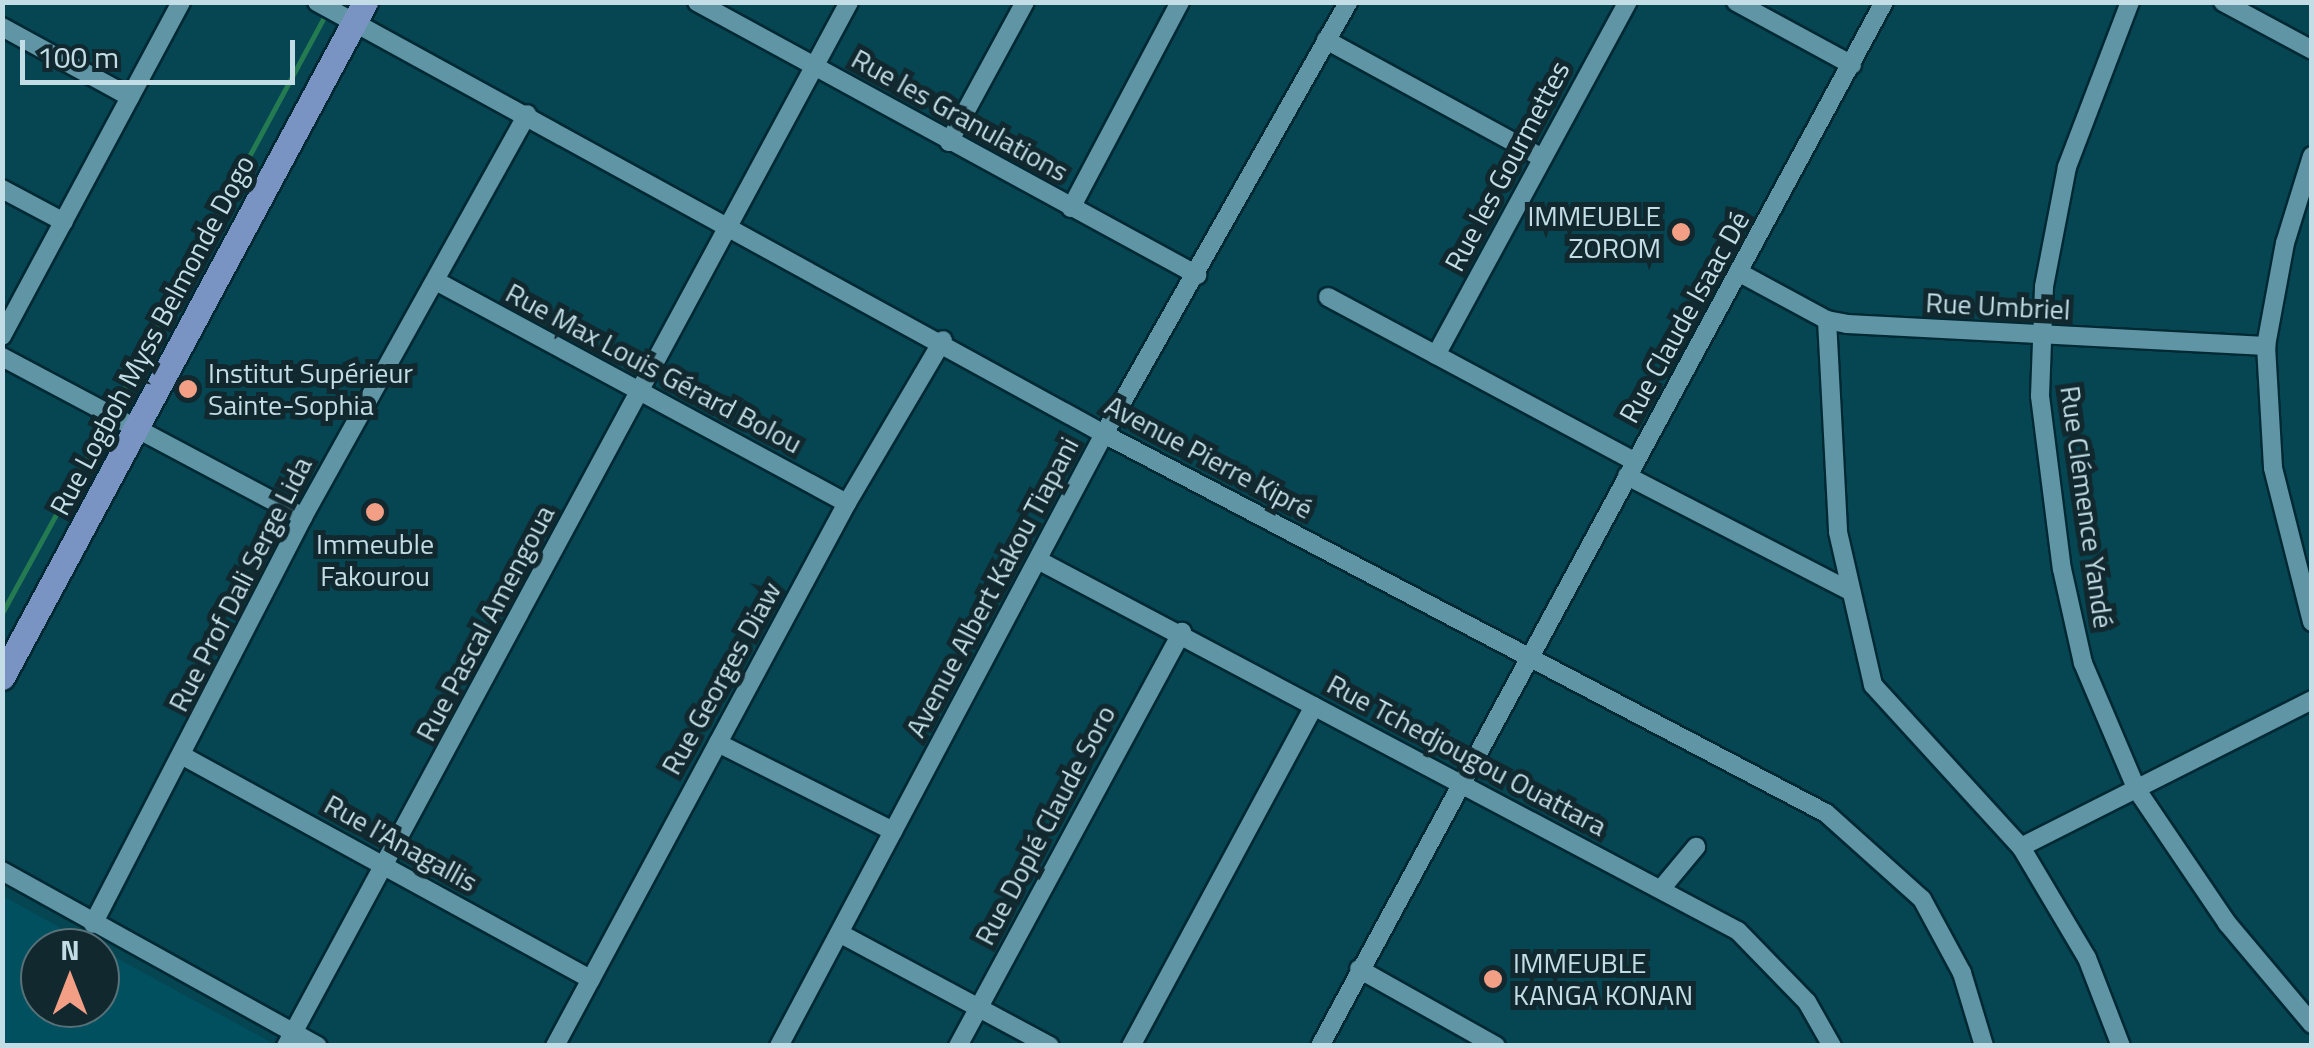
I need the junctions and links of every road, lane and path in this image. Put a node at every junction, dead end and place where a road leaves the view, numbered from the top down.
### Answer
1 (181, 2) edge
2 (317, 2) edge
3 (697, 2) edge
4 (850, 2) edge
5 (1025, 2) edge
6 (1180, 2) edge
7 (1348, 2) edge
8 (1628, 2) edge
9 (1736, 2) edge
10 (1884, 2) edge
11 (2130, 2) edge
12 (2222, 2) edge
13 (360, 12) edge
14 (2, 28) edge
15 (1326, 40) junction
16 (2312, 50) edge
17 (1852, 65) junction
18 (816, 67) junction
19 (130, 96) junction
20 (527, 114) junction
21 (949, 142) junction
22 (2312, 156) edge
23 (1542, 158) junction
24 (2, 189) edge
25 (1071, 208) junction
26 (64, 222) junction
27 (730, 224) junction
28 (1740, 273) junction
29 (1197, 276) junction
30 (436, 281) junction
31 (1328, 297) dead end
32 (1826, 320) junction
33 (2, 336) edge
34 (2039, 337) junction
35 (943, 340) junction
36 (2266, 346) junction
37 (1436, 356) junction
38 (2, 357) edge
39 (640, 394) junction
40 (136, 429) junction
41 (1104, 434) junction
42 (1632, 469) junction
43 (847, 504) junction
44 (304, 516) junction
45 (1038, 560) junction
46 (1848, 590) junction
47 (2312, 622) edge
48 (1182, 632) junction
49 (1532, 658) junction
50 (2, 677) edge
51 (2312, 700) edge
52 (1314, 706) junction
53 (718, 743) junction
54 (183, 756) junction
55 (1465, 781) junction
56 (2137, 790) junction
57 (893, 831) junction
58 (2021, 847) junction
59 (1696, 848) dead end
60 (386, 866) junction
61 (2, 871) edge
62 (1661, 890) junction
63 (93, 924) junction
64 (841, 934) junction
65 (1359, 969) junction
66 (592, 980) junction
67 (978, 1007) junction
68 (2312, 1024) edge
69 (290, 1039) edge
70 (318, 1046) edge
71 (554, 1046) edge
72 (779, 1046) edge
73 (958, 1046) edge
74 (1050, 1046) edge
75 (1131, 1046) edge
76 (1320, 1046) edge
77 (1496, 1046) edge
78 (1832, 1046) edge
79 (1984, 1046) edge
80 (2121, 1046) edge

1 - 19 street
2 - 13 street, Avenue Pierre Kipré
3 - 18 street, Rue les Granulations
4 - 18 street, Rue Pascal Amengoua
5 - 21 street
6 - 25 street
7 - 15 street, Avenue Albert Kakou Tiapani
8 - 23 street, Rue les Gourmettes
9 - 17 street
10 - 17 street, Rue Claude Isaac Dé
11 - 34 street, Rue Clémence Yandé
12 - 16 street
13 - 20 street, Avenue Pierre Kipré
13 - 40 main road, Rue Logboh Myss Belmonde Dogo
14 - 19 street
15 - 23 street
15 - 29 street, Avenue Albert Kakou Tiapani
17 - 28 street, Rue Claude Isaac Dé
18 - 21 street, Rue les Granulations
18 - 27 street, Rue Pascal Amengoua
19 - 26 street
20 - 27 street, Avenue Pierre Kipré
20 - 30 street, Rue Prof Dali Serge Lida
21 - 25 street, Rue les Granulations
22 - 36 street
23 - 37 street, Rue les Gourmettes
24 - 26 street
25 - 29 street, Rue les Granulations
26 - 33 street
27 - 35 street, Avenue Pierre Kipré
27 - 39 street, Rue Pascal Amengoua
28 - 32 street, Rue Umbriel
28 - 42 street, Rue Claude Isaac Dé
29 - 41 street, Avenue Albert Kakou Tiapani
30 - 39 street, Rue Max Louis Gérard Bolou
30 - 44 street, Rue Prof Dali Serge Lida
31 - 37 street
32 - 34 street, Rue Umbriel
32 - 46 street
34 - 36 street, Rue Umbriel
34 - 56 street, Rue Clémence Yandé
35 - 41 street, Avenue Pierre Kipré
35 - 43 street, Rue Georges Diaw
36 - 47 street
37 - 42 street
38 - 40 street
39 - 43 street, Rue Max Louis Gérard Bolou
39 - 60 street, Rue Pascal Amengoua
40 - 44 street
40 - 50 main road, Rue Logboh Myss Belmonde Dogo
41 - 45 street, Avenue Albert Kakou Tiapani
41 - 49 street, Avenue Pierre Kipré
42 - 46 street
42 - 49 street, Rue Claude Isaac Dé
43 - 53 street, Rue Georges Diaw
44 - 54 street, Rue Prof Dali Serge Lida
45 - 48 street, Rue Tchedjougou Ouattara
45 - 57 street, Avenue Albert Kakou Tiapani
46 - 58 street
48 - 52 street, Rue Tchedjougou Ouattara
48 - 67 street, Rue Doplé Claude Soro
49 - 55 street, Rue Claude Isaac Dé
49 - 79 street, Avenue Pierre Kipré
51 - 56 street
52 - 55 street, Rue Tchedjougou Ouattara
52 - 75 street
53 - 57 street
53 - 66 street, Rue Georges Diaw
54 - 60 street, Rue l'Anagallis
54 - 63 street, Rue Prof Dali Serge Lida
55 - 62 street, Rue Tchedjougou Ouattara
55 - 65 street, Rue Claude Isaac Dé
56 - 58 street
56 - 68 street, Rue Clémence Yandé
57 - 64 street, Avenue Albert Kakou Tiapani
58 - 80 street
59 - 62 street
60 - 66 street, Rue l'Anagallis
60 - 69 street, Rue Pascal Amengoua
61 - 63 street
62 - 78 street, Rue Tchedjougou Ouattara
63 - 69 street
64 - 67 street
64 - 72 street, Avenue Albert Kakou Tiapani
65 - 76 street, Rue Claude Isaac Dé
65 - 77 street
66 - 71 street, Rue Georges Diaw
67 - 73 street, Rue Doplé Claude Soro
67 - 74 street
69 - 70 street

